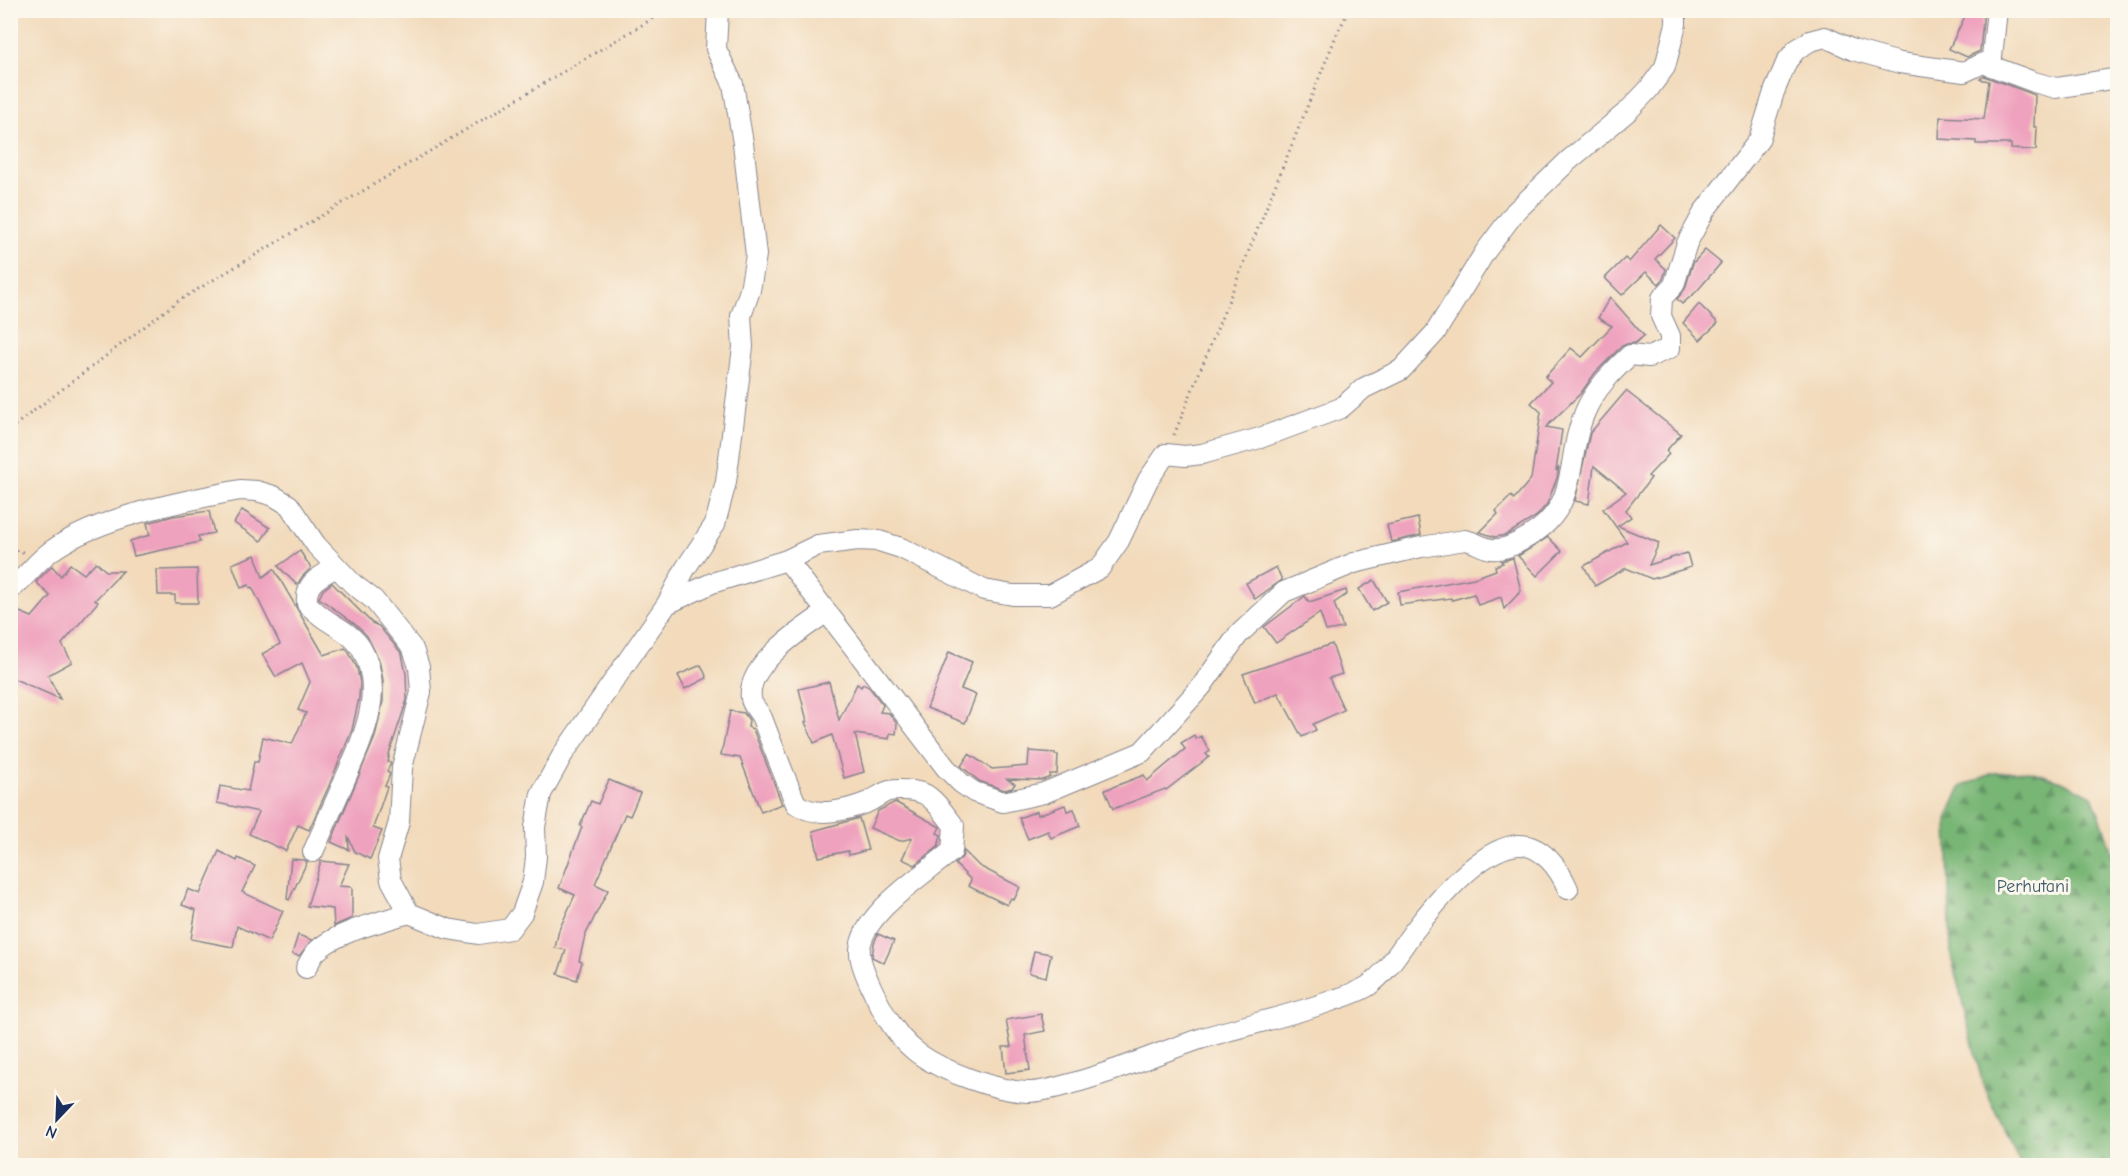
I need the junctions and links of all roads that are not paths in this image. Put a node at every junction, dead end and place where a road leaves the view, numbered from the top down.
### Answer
1 (718, 10) edge
2 (1676, 10) edge
3 (1997, 10) edge
4 (1991, 66) junction
5 (2118, 78) edge
6 (787, 560) junction
7 (336, 567) junction
8 (10, 590) edge
9 (668, 604) junction
10 (827, 612) junction
11 (313, 852) dead end
12 (1568, 889) dead end
13 (410, 913) junction
14 (306, 968) dead end

1 - 9 street
2 - 6 street
3 - 4 street
4 - 5 street
4 - 10 street
6 - 9 street
6 - 10 street
7 - 8 street
7 - 11 street
7 - 13 street
9 - 13 street
10 - 12 street
13 - 14 street

